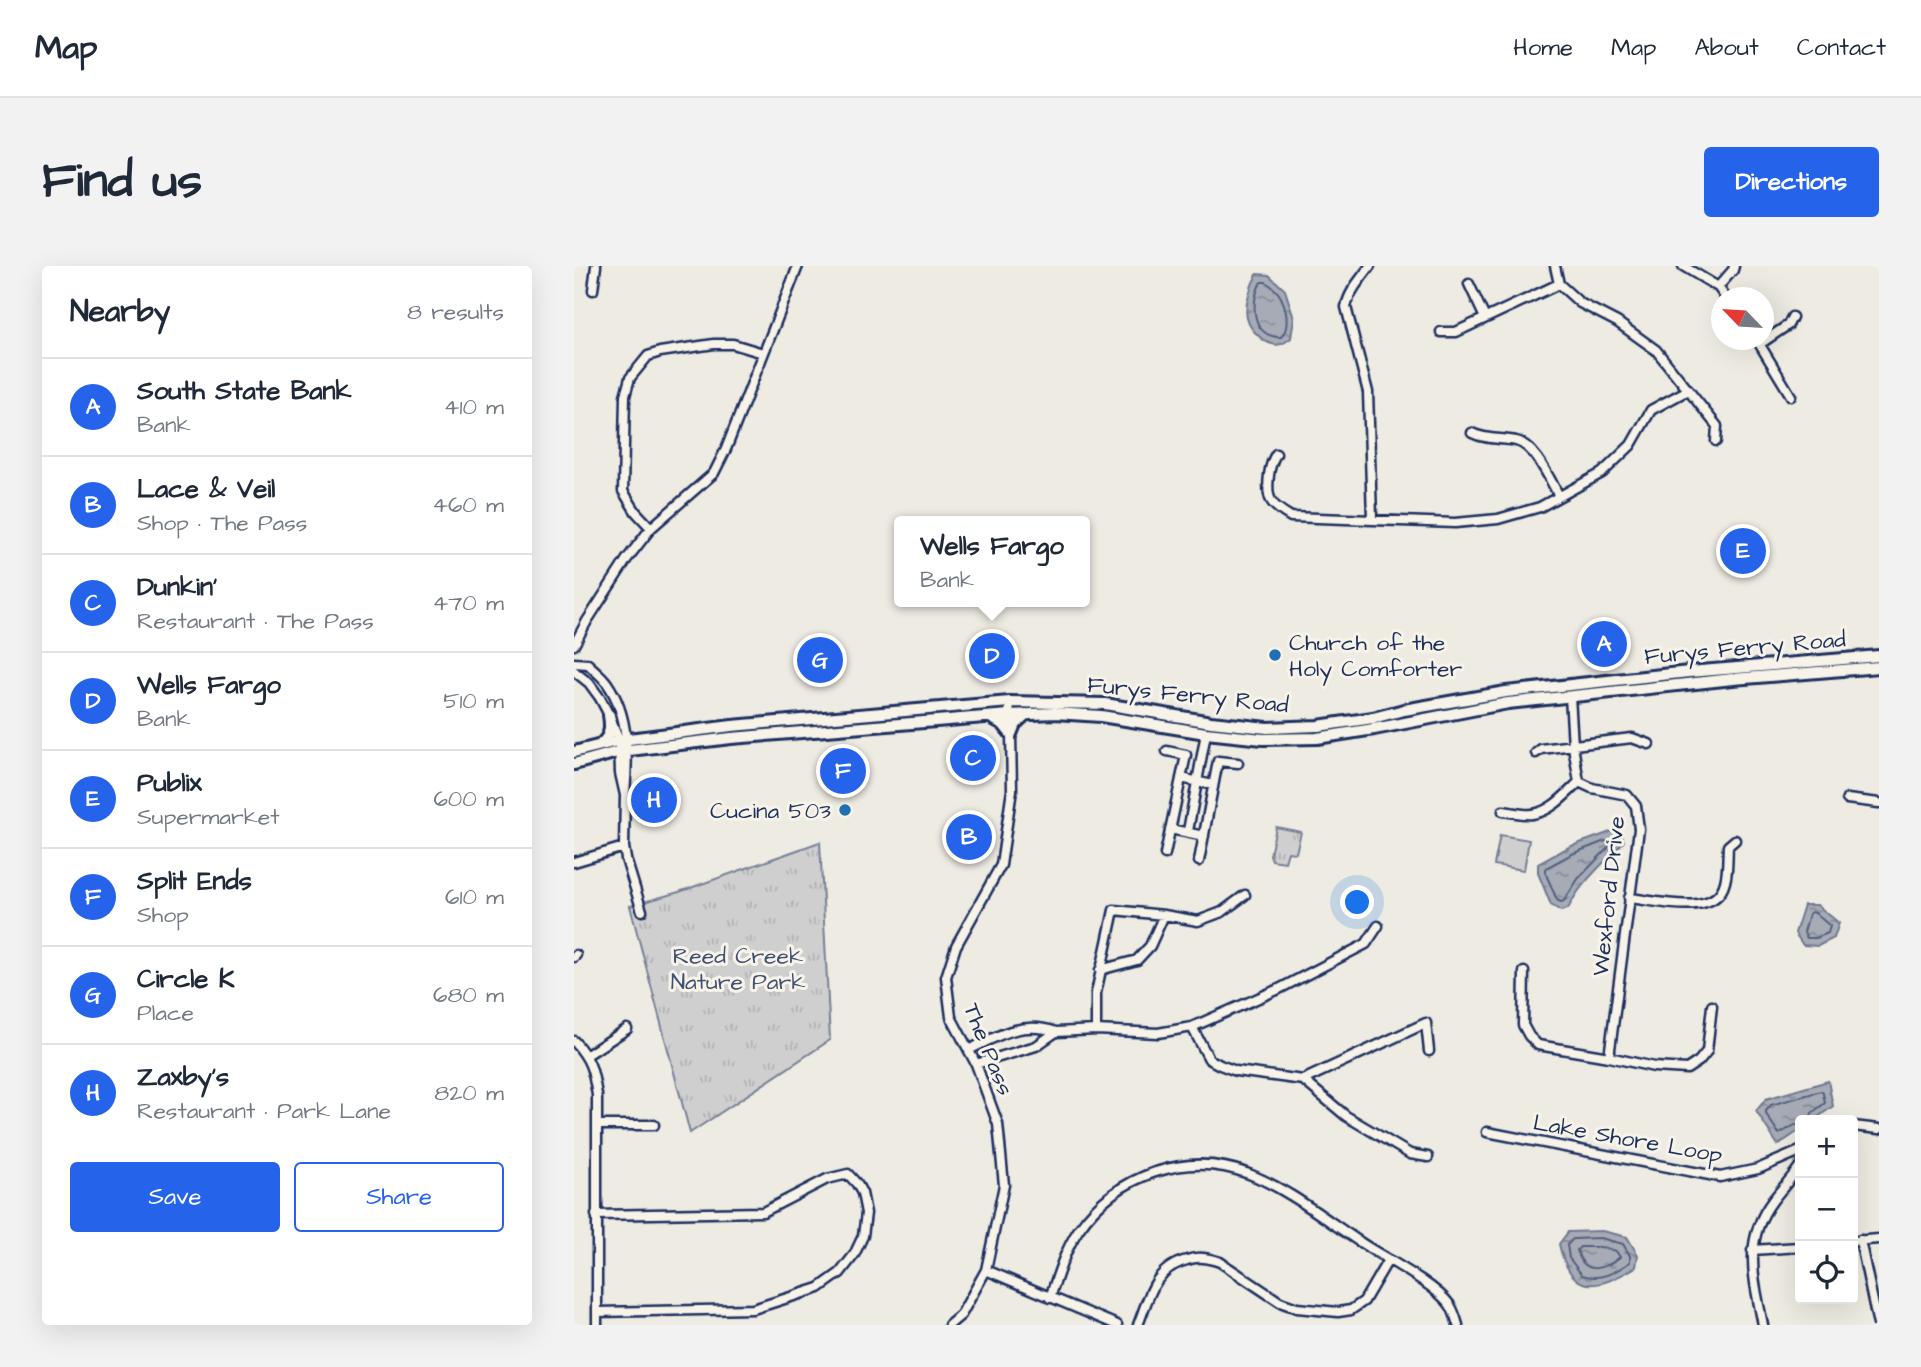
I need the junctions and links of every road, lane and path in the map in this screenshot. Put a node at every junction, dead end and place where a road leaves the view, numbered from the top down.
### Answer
1 (596, 266) edge
2 (798, 266) edge
3 (1370, 266) edge
4 (1555, 266) edge
5 (1683, 266) edge
6 (1734, 266) edge
7 (1559, 284) junction
8 (1469, 285) dead end
9 (1718, 287) joint
10 (593, 290) dead end
11 (1792, 317) dead end
12 (1485, 318) junction
13 (1441, 332) dead end
14 (1774, 333) edge
15 (1764, 350) edge
16 (763, 353) junction
17 (1688, 390) junction
18 (1791, 396) dead end
19 (1472, 433) dead end
20 (1716, 441) dead end
21 (1276, 454) dead end
22 (1559, 496) junction
23 (1372, 519) junction
24 (651, 528) junction
25 (574, 645) edge
26 (1879, 656) edge
27 (574, 663) edge
28 (1879, 667) edge
29 (574, 671) edge
30 (603, 678) junction
31 (593, 687) junction
32 (1570, 696) junction
33 (1010, 702) junction
34 (1026, 714) junction
35 (609, 715) junction
36 (1009, 715) junction
37 (990, 717) junction
38 (814, 725) junction
39 (1206, 733) junction
40 (1011, 734) junction
41 (1649, 744) dead end
42 (598, 746) junction
43 (622, 746) junction
44 (1573, 746) junction
45 (1167, 751) dead end
46 (574, 752) edge
47 (1536, 753) dead end
48 (1238, 763) dead end
49 (574, 764) edge
50 (1181, 778) junction
51 (1197, 782) junction
52 (1579, 782) junction
53 (1213, 785) junction
54 (1847, 799) dead end
55 (1879, 803) edge
56 (1503, 811) dead end
57 (1170, 829) junction
58 (1188, 831) junction
59 (1204, 836) junction
60 (1735, 839) dead end
61 (624, 847) junction
62 (1165, 854) dead end
63 (574, 862) edge
64 (1199, 862) dead end
65 (1245, 895) dead end
66 (1629, 898) junction
67 (642, 911) dead end
68 (1164, 915) junction
69 (1378, 926) dead end
70 (1100, 970) junction
71 (1524, 972) dead end
72 (1712, 1006) dead end
73 (1192, 1027) junction
74 (627, 1029) dead end
75 (1096, 1030) junction
76 (1056, 1032) junction
77 (574, 1041) edge
78 (969, 1050) junction
79 (1429, 1051) dead end
80 (587, 1055) junction
81 (1609, 1057) junction
82 (976, 1064) junction
83 (1303, 1080) junction
84 (597, 1125) junction
85 (654, 1125) dead end
86 (1858, 1127) edge
87 (1879, 1129) edge
88 (1487, 1132) dead end
89 (1795, 1153) edge
90 (1428, 1157) dead end
91 (1795, 1172) edge
92 (596, 1215) junction
93 (1879, 1239) edge
94 (1858, 1241) edge
95 (1795, 1247) edge
96 (1858, 1249) edge
97 (1752, 1250) junction
98 (1388, 1260) junction
99 (986, 1270) junction
100 (1050, 1298) junction
101 (597, 1312) junction
102 (597, 1325) edge
103 (949, 1325) edge
104 (1117, 1325) edge
105 (1138, 1325) edge
106 (1458, 1325) edge
107 (1763, 1325) edge
108 (1878, 1325) edge

1 - 10 street
2 - 16 street
3 - 23 street
4 - 7 street
5 - 9 street
6 - 9 street
7 - 12 street
7 - 17 street
8 - 12 street
11 - 14 street
12 - 13 street
15 - 18 street
16 - 24 street
16 - 24 street
17 - 20 street
17 - 22 street
19 - 22 street
21 - 23 street
22 - 23 street
24 - 25 street
26 - 33 main road, Furys Ferry Road
27 - 30 street
28 - 32 main road, Furys Ferry Road
29 - 31 street
30 - 31 street
30 - 43 street
31 - 35 street
32 - 39 main road, Furys Ferry Road
32 - 44 street
33 - 36 street, The Pass
33 - 38 main road, Furys Ferry Road
34 - 36 main road, Furys Ferry Road
34 - 39 main road, Furys Ferry Road
34 - 40 main road
35 - 42 main road
35 - 43 street
36 - 37 main road, Furys Ferry Road
36 - 40 street, The Pass
37 - 38 main road, Furys Ferry Road
37 - 40 main road
38 - 43 main road, Furys Ferry Road
39 - 51 street
40 - 78 street, The Pass
41 - 44 street
42 - 43 main road, Furys Ferry Road
42 - 46 main road, Furys Ferry Road
43 - 49 main road, Furys Ferry Road
43 - 61 street
44 - 47 street
44 - 52 street
45 - 50 street
48 - 53 street
50 - 51 street
50 - 57 street
51 - 53 street
51 - 58 street
52 - 56 street
52 - 66 street, Wexford Drive
53 - 59 street
54 - 55 street
57 - 58 street
57 - 62 street
58 - 59 street
59 - 64 street
60 - 66 street
61 - 63 street
61 - 67 street
65 - 68 street
66 - 81 street, Wexford Drive
68 - 70 street
68 - 70 street
69 - 73 street
70 - 75 street
71 - 81 street
72 - 81 street
73 - 75 street
73 - 83 street
74 - 80 street
75 - 76 street
76 - 78 street
76 - 82 street
77 - 80 street
78 - 82 street, The Pass
79 - 83 street
80 - 84 street
82 - 99 street, The Pass
83 - 90 street
84 - 85 street
84 - 92 street
86 - 87 street
88 - 89 street, Lake Shore Loop
91 - 97 street
92 - 101 street
92 - 101 street
93 - 94 street
95 - 97 street
96 - 108 street
97 - 107 street
98 - 100 street
98 - 105 street
98 - 106 street
99 - 100 street
99 - 103 street, The Pass
100 - 104 street
101 - 102 street

